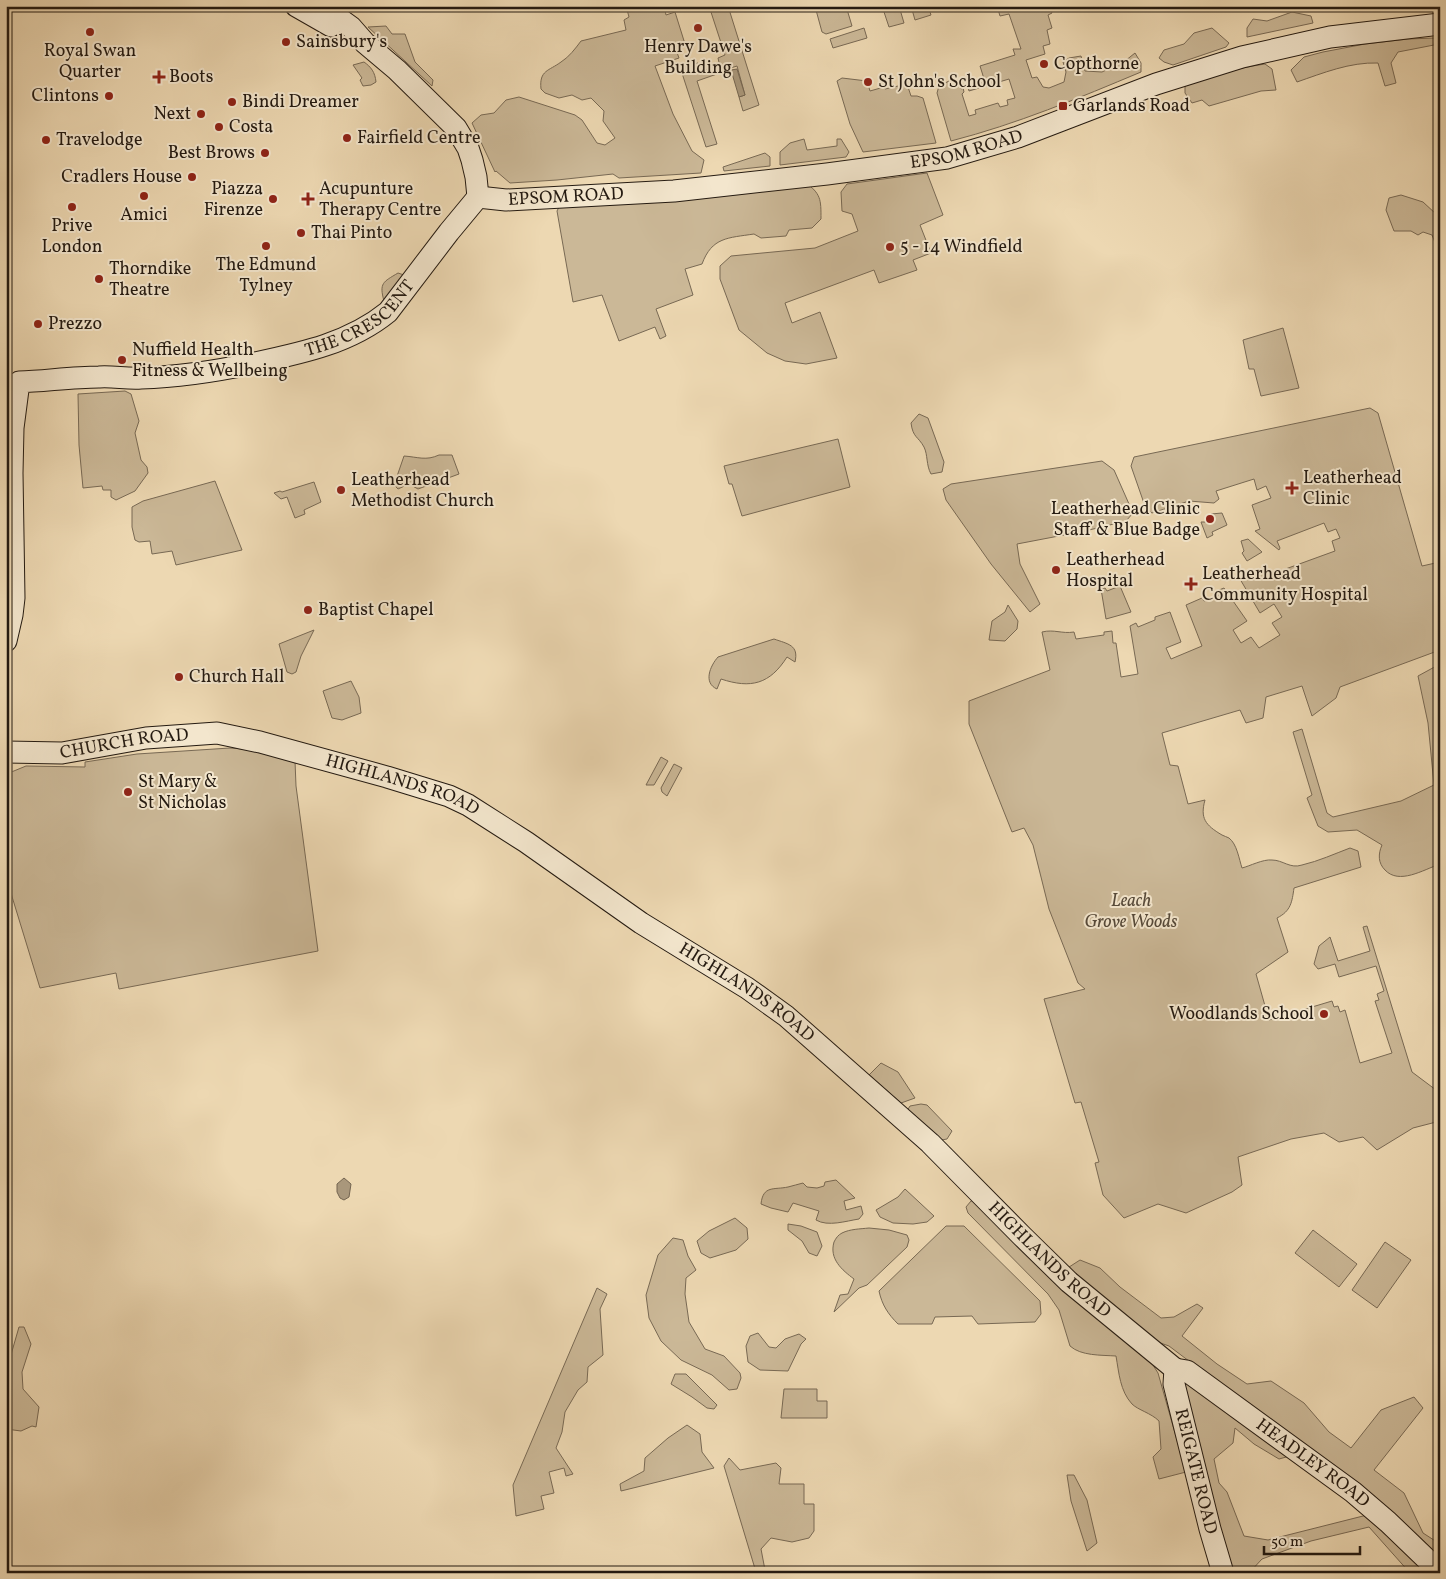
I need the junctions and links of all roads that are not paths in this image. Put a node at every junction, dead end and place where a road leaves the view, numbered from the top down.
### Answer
1 (296, 6) edge
2 (322, 6) edge
3 (1440, 24) edge
4 (365, 43) junction
5 (478, 197) junction
6 (6, 641) edge
7 (242, 737) joint
8 (6, 752) edge
9 (1175, 1369) junction
10 (1440, 1572) edge
11 (1223, 1573) edge

1 - 4 main road
2 - 4 main road
3 - 5 main road, EPSOM ROAD
4 - 5 main road
5 - 6 main road, THE CRESCENT
7 - 8 main road, CHURCH ROAD
7 - 9 main road, HIGHLANDS ROAD
9 - 10 main road, HEADLEY ROAD
9 - 11 main road, REIGATE ROAD

